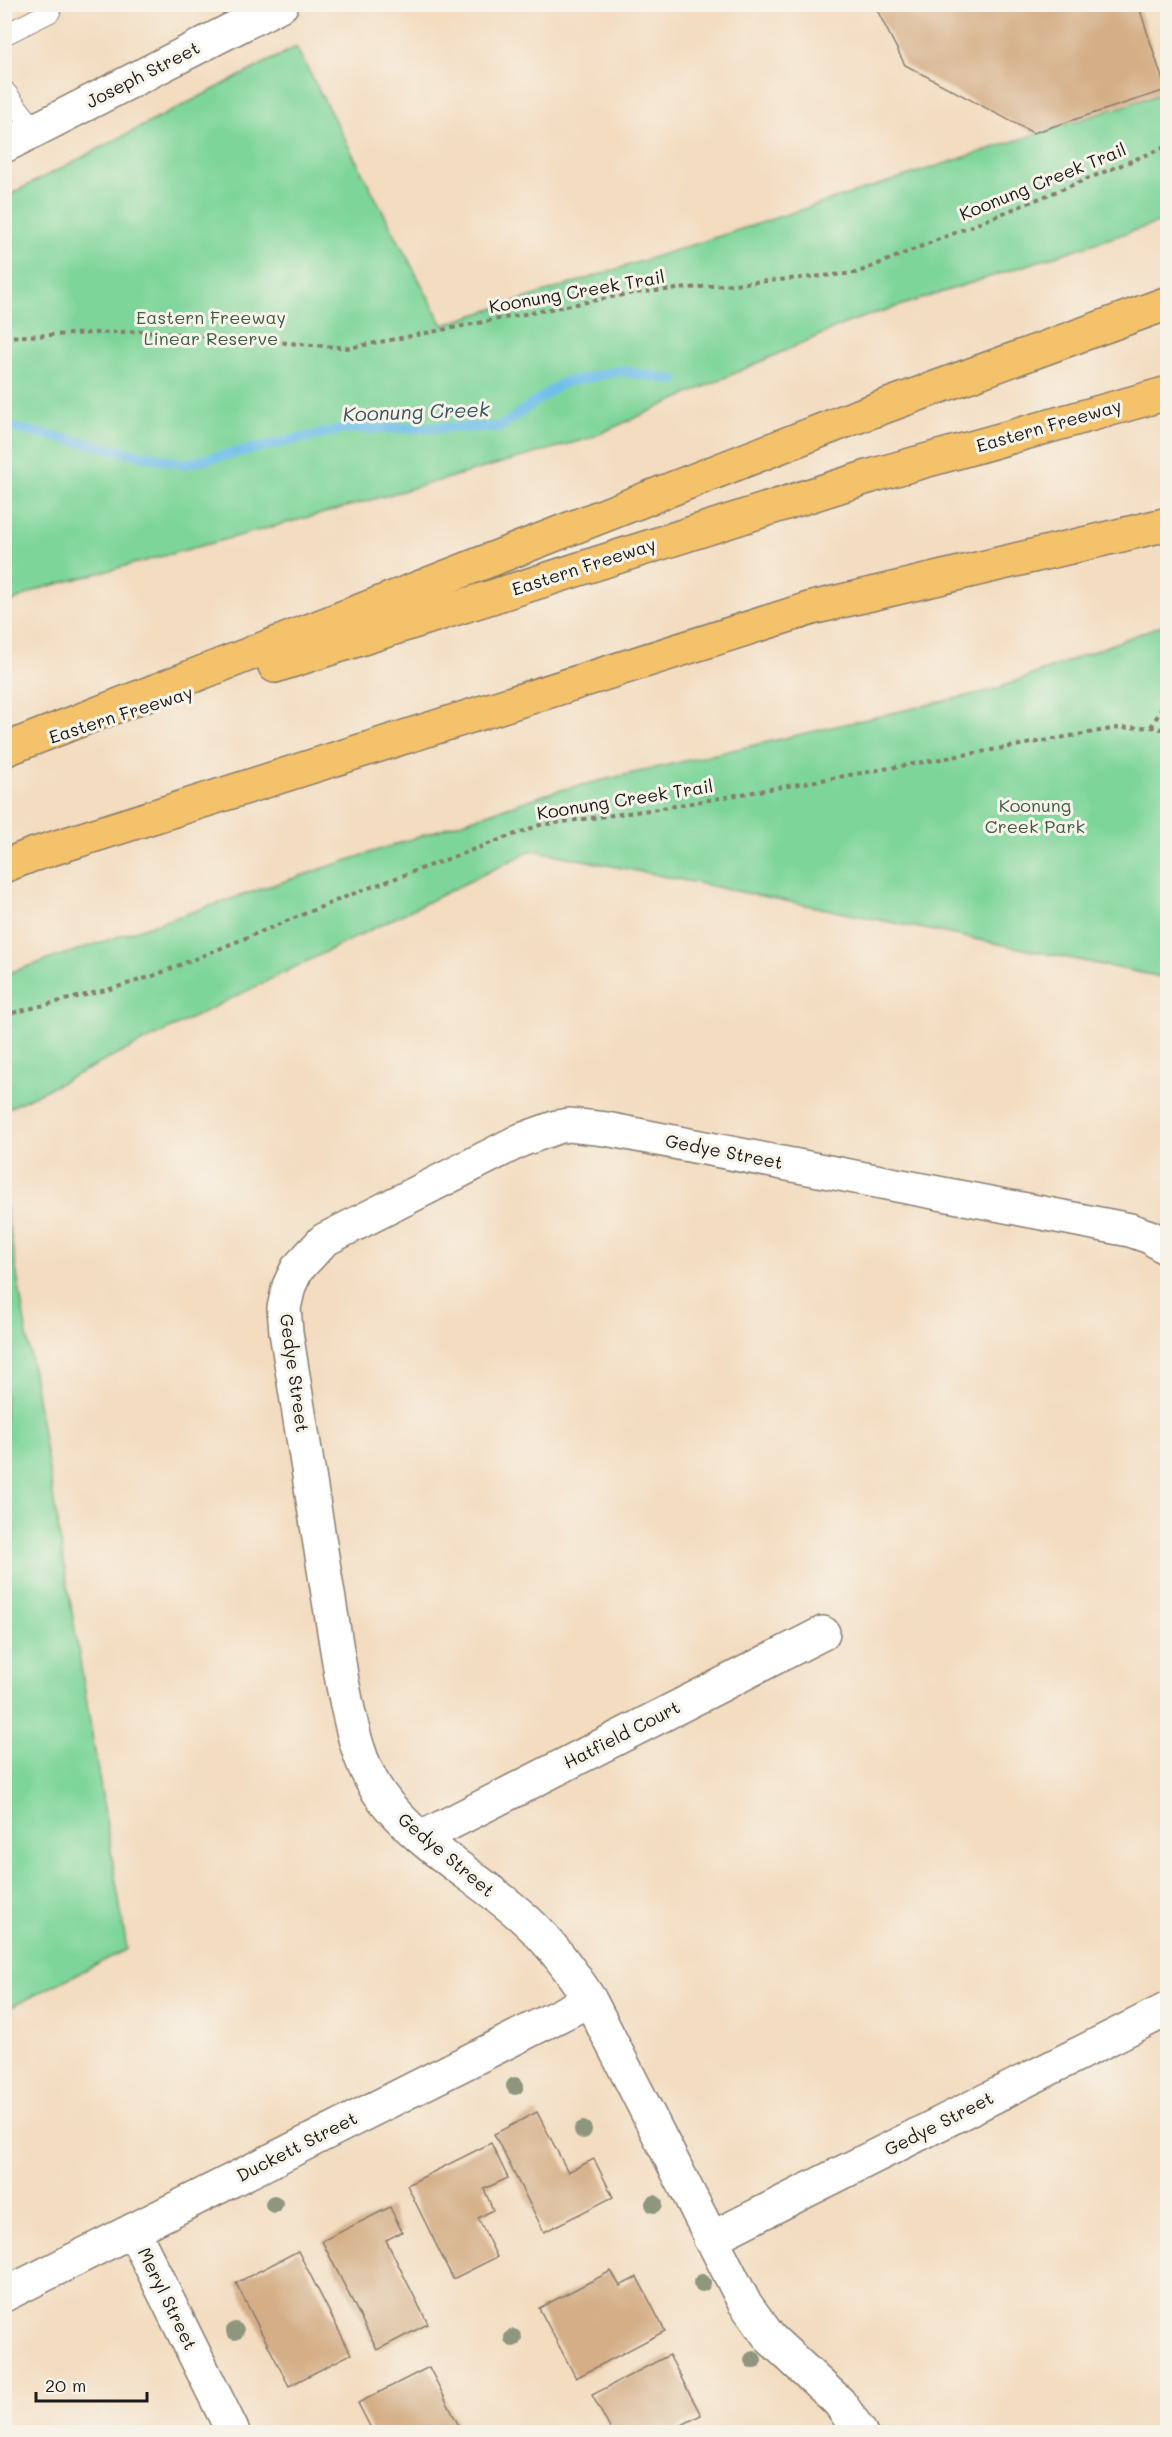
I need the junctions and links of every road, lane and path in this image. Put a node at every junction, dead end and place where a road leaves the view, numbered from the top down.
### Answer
1 (46, 4) edge
2 (282, 4) edge
3 (4, 35) edge
4 (4, 90) edge
5 (35, 130) junction
6 (4, 146) edge
7 (1167, 146) edge
8 (1167, 303) edge
9 (4, 337) edge
10 (1167, 393) edge
11 (1158, 528) edge
12 (1167, 698) edge
13 (1151, 728) junction
14 (1167, 730) edge
15 (4, 751) edge
16 (4, 866) edge
17 (4, 1015) edge
18 (1167, 1249) edge
19 (823, 1633) dead end
20 (421, 1838) junction
21 (590, 2000) junction
22 (1167, 2009) edge
23 (133, 2230) junction
24 (710, 2239) junction
25 (4, 2295) edge
26 (233, 2433) edge
27 (860, 2433) edge

1 - 3 lane
2 - 5 street, Joseph Street
4 - 5 lane
5 - 6 street, Joseph Street
7 - 9 path, Koonung Creek Trail
8 - 15 highway
10 - 15 highway, Eastern Freeway
11 - 16 highway
12 - 13 path
13 - 14 path, Koonung Creek Trail
13 - 17 path, Koonung Creek Trail
18 - 20 street, Gedye Street
19 - 20 street, Hatfield Court
20 - 21 street, Gedye Street
21 - 23 street, Duckett Street
21 - 24 street, Gedye Street
22 - 24 street, Gedye Street
23 - 25 street, Duckett Street
23 - 26 street, Meryl Street
24 - 27 street, Gedye Street

